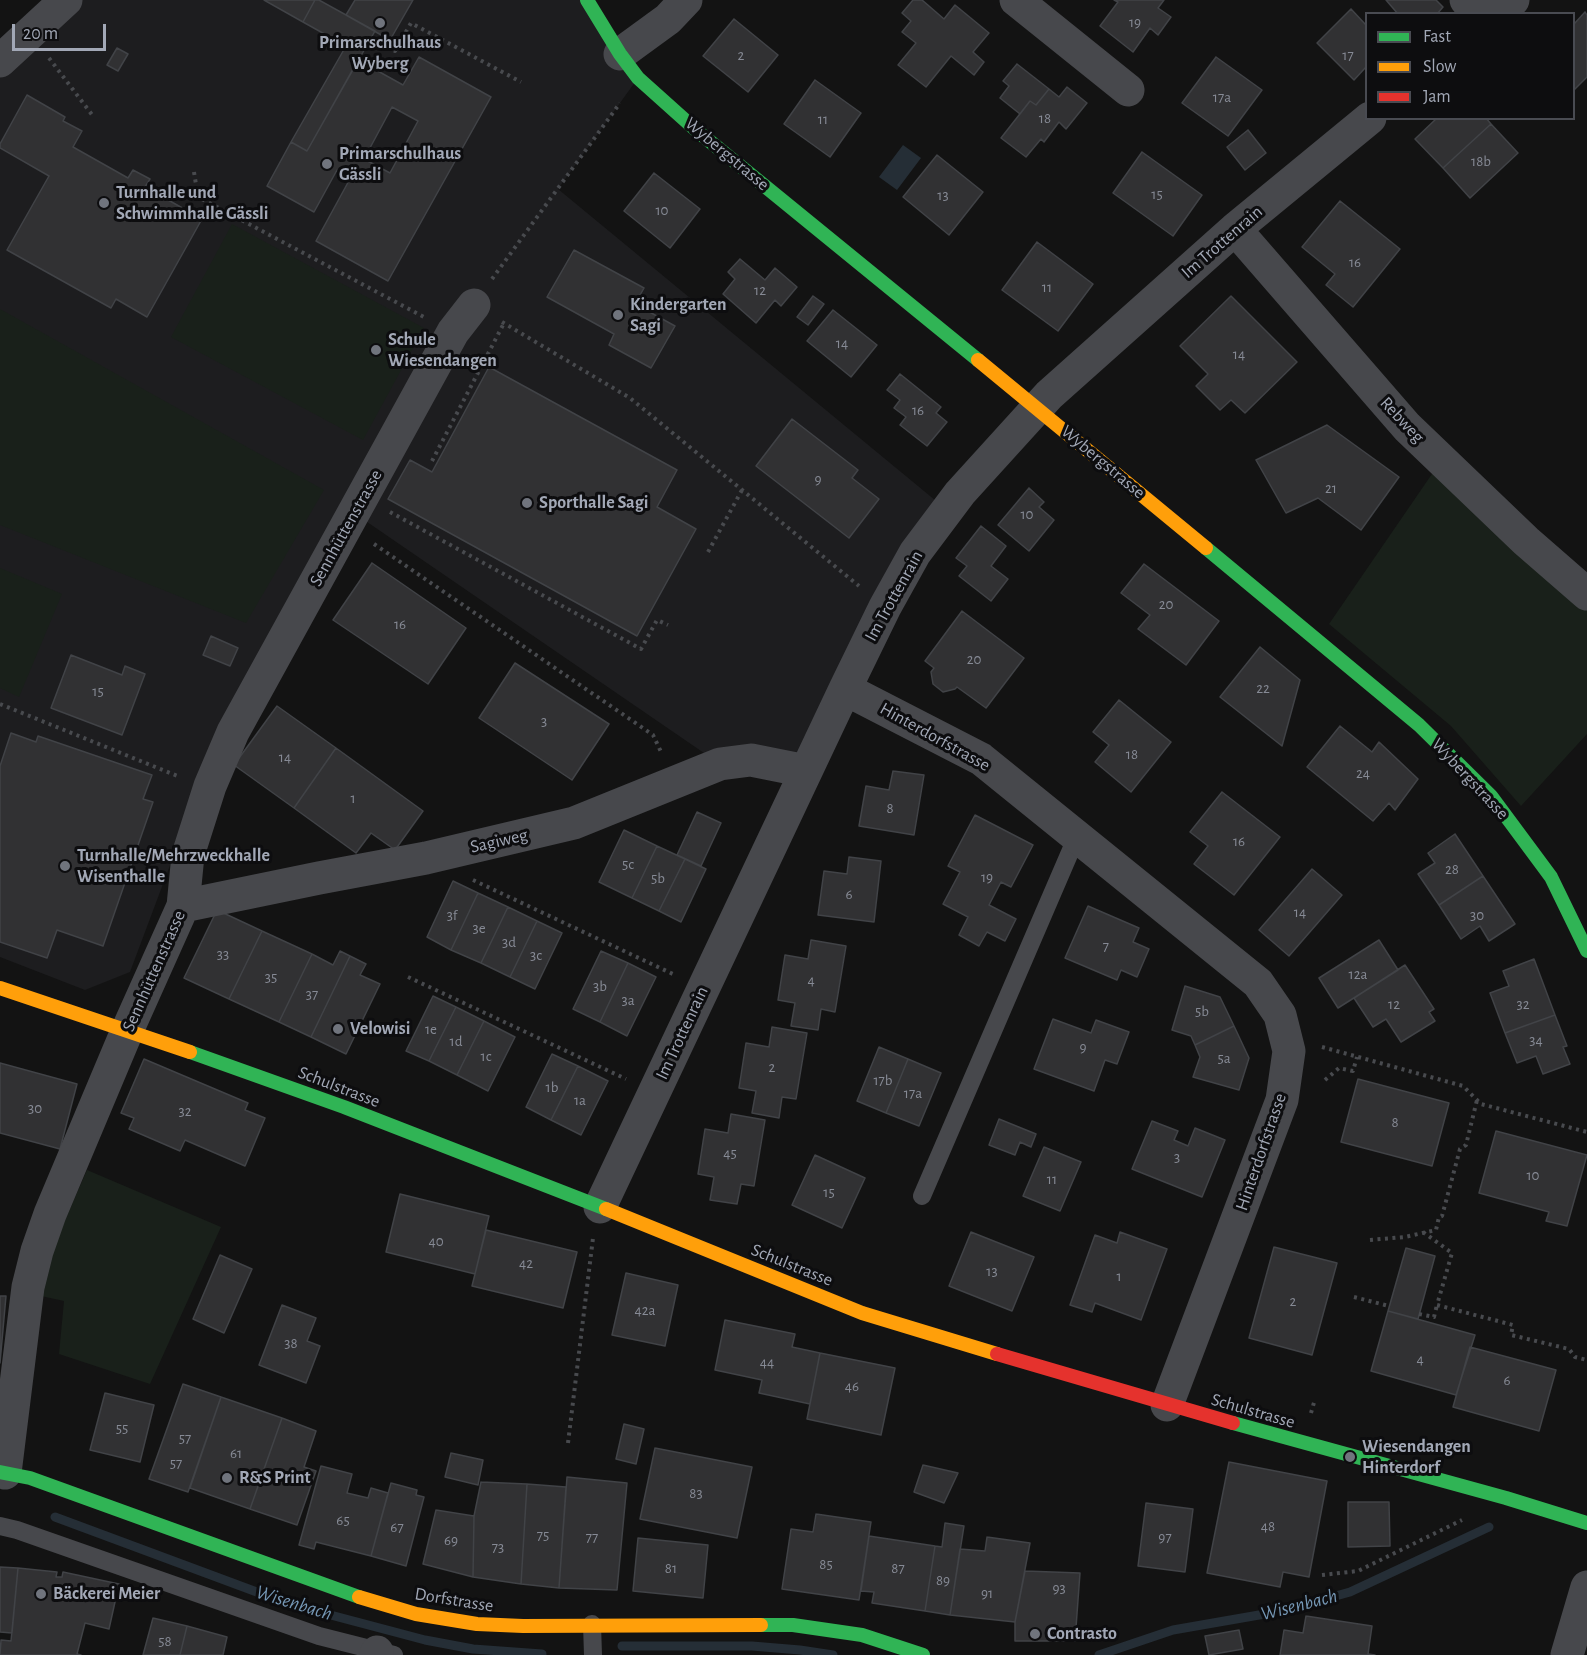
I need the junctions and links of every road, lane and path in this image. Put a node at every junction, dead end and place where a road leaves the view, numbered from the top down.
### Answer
1 (66, 0) edge
2 (587, 0) edge
3 (686, 0) edge
4 (1016, 0) edge
5 (1466, 0) edge
6 (1513, 0) edge
7 (1478, 12) edge
8 (1499, 12) edge
9 (30, 33) junction
10 (346, 46) dead end
11 (0, 61) edge
12 (629, 66) junction
13 (521, 82) dead end
14 (1128, 90) dead end
15 (93, 116) dead end
16 (1368, 120) edge
17 (194, 172) dead end
18 (1234, 230) junction
19 (474, 305) junction
20 (504, 323) junction
21 (453, 332) junction
22 (1037, 408) junction
23 (432, 461) dead end
24 (742, 490) junction
25 (355, 511) junction
26 (708, 552) dead end
27 (1587, 594) edge
28 (885, 607) junction
29 (668, 625) dead end
30 (845, 689) junction
31 (0, 704) edge
32 (806, 771) junction
33 (186, 779) dead end
34 (675, 782) junction
35 (1077, 836) junction
36 (426, 858) junction
37 (183, 906) junction
38 (1587, 951) edge
39 (408, 977) dead end
40 (0, 988) edge
41 (703, 988) junction
42 (127, 1032) junction
43 (1288, 1051) junction
44 (1358, 1057) junction
45 (1325, 1080) dead end
46 (654, 1093) junction
47 (1477, 1100) junction
48 (1587, 1132) edge
49 (922, 1196) dead end
50 (600, 1207) junction
51 (1423, 1233) junction
52 (1370, 1240) dead end
53 (1354, 1297) dead end
54 (1437, 1305) junction
55 (1389, 1306) dead end
56 (1419, 1314) dead end
57 (1587, 1360) edge
58 (1167, 1406) junction
59 (568, 1443) dead end
60 (3, 1473) edge
61 (1506, 1498) junction
62 (1587, 1523) edge
63 (0, 1526) edge
64 (1322, 1575) dead end
65 (1587, 1587) edge
66 (592, 1624) junction
67 (382, 1654) edge
68 (916, 1654) edge
69 (593, 1655) edge
70 (1567, 1655) edge

1 - 9 street
2 - 12 street, Wybergstrasse
3 - 12 street
4 - 14 street
5 - 7 street
6 - 8 street
9 - 11 street
9 - 15 path
10 - 13 path
12 - 19 path
12 - 22 street, Wybergstrasse
16 - 18 street, Im Trottenrain
17 - 21 path
18 - 22 street, Im Trottenrain
18 - 27 street, Rebweg
19 - 20 path
19 - 21 street, Sennhüttenstrasse
20 - 23 path
20 - 24 path
21 - 25 street, Sennhüttenstrasse
22 - 28 street, Im Trottenrain
22 - 38 street, Wybergstrasse
24 - 26 path
24 - 28 path
25 - 29 path
25 - 34 path
25 - 37 street, Sennhüttenstrasse
28 - 30 street, Im Trottenrain
30 - 32 street, Im Trottenrain
30 - 35 street, Hinterdorfstrasse
31 - 33 path
32 - 34 street, Sagiweg
32 - 41 street, Im Trottenrain
34 - 36 street, Sagiweg
35 - 43 street, Hinterdorfstrasse
35 - 49 lane
36 - 37 street, Sagiweg
36 - 41 path
37 - 42 street, Sennhüttenstrasse
39 - 46 path
40 - 42 street, Schulstrasse
41 - 46 street, Im Trottenrain
42 - 50 street, Schulstrasse
42 - 60 street, Sennhüttenstrasse
43 - 44 path
43 - 58 street, Hinterdorfstrasse
44 - 45 path
44 - 47 path
46 - 50 street, Im Trottenrain
47 - 48 path
47 - 51 path
50 - 58 street, Schulstrasse
50 - 59 path
51 - 52 path
51 - 54 path
53 - 55 path
54 - 56 path
54 - 57 path
58 - 61 street, Schulstrasse
60 - 66 street, Dorfstrasse
61 - 62 street, Schulstrasse
61 - 64 path
63 - 67 lane
65 - 70 street
66 - 68 street, Dorfstrasse
66 - 69 lane

